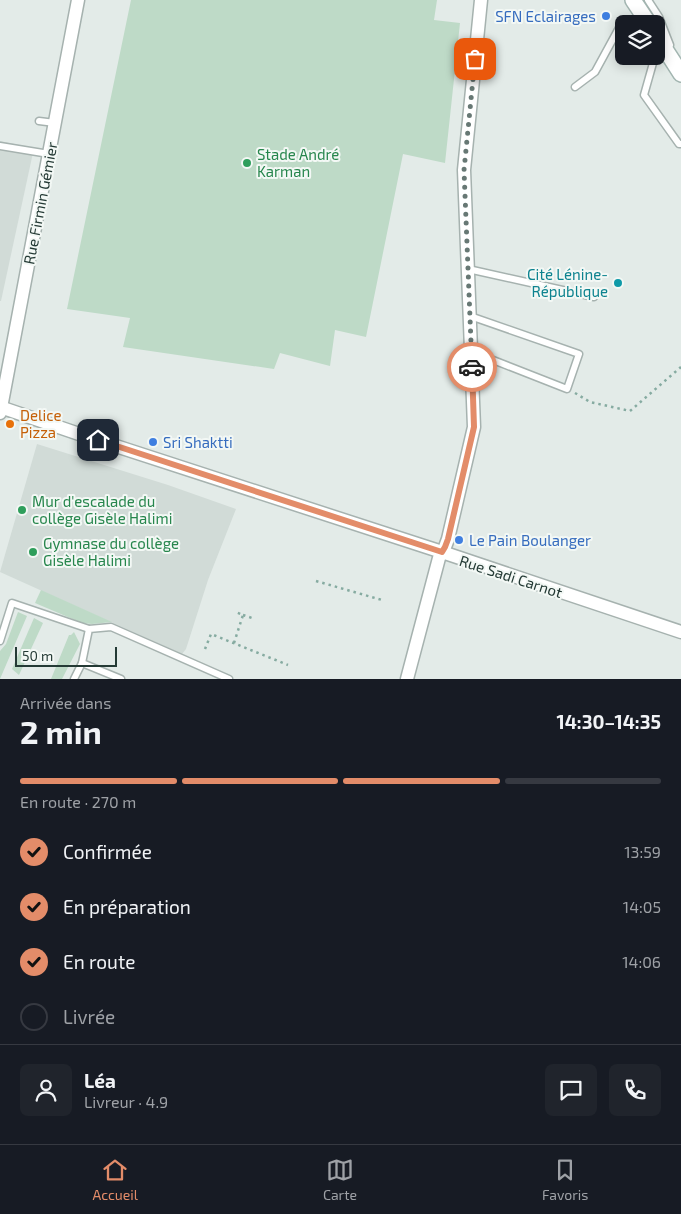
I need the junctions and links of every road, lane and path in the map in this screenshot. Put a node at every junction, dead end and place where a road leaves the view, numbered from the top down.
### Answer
1 (78, 0) edge
2 (481, 0) edge
3 (633, 0) edge
4 (648, 0) edge
5 (643, 15) edge
6 (615, 35) edge
7 (665, 55) edge
8 (652, 65) edge
9 (681, 74) edge
10 (575, 87) dead end
11 (39, 121) dead end
12 (55, 123) junction
13 (681, 144) edge
14 (0, 146) edge
15 (49, 154) junction
16 (468, 269) junction
17 (594, 297) dead end
18 (470, 316) junction
19 (493, 360) dead end
20 (681, 367) edge
21 (567, 389) junction
22 (0, 409) edge
23 (442, 552) junction
24 (316, 581) dead end
25 (382, 600) dead end
26 (236, 612) dead end
27 (244, 615) junction
28 (252, 618) dead end
29 (90, 629) junction
30 (681, 632) edge
31 (0, 641) edge
32 (234, 643) junction
33 (205, 648) dead end
34 (82, 663) junction
35 (288, 665) dead end
36 (74, 679) edge
37 (120, 679) edge
38 (229, 679) edge
39 (407, 679) edge

1 - 12 street, Rue Firmin Gémier
2 - 16 street
3 - 5 main road
4 - 9 lane
6 - 10 lane
7 - 9 main road
8 - 13 lane
11 - 12 lane
12 - 15 street, Rue Firmin Gémier
14 - 15 lane
15 - 22 street, Rue Firmin Gémier
16 - 17 lane
16 - 18 street
18 - 21 lane
18 - 23 street
19 - 21 lane
20 - 21 path
22 - 23 street, Rue Sadi Carnot
23 - 30 street, Rue Sadi Carnot
23 - 39 street
24 - 25 path
26 - 27 path
27 - 28 path
27 - 32 path
29 - 31 lane
29 - 34 lane
29 - 38 lane
32 - 33 path
32 - 35 path
34 - 36 lane
34 - 37 lane

